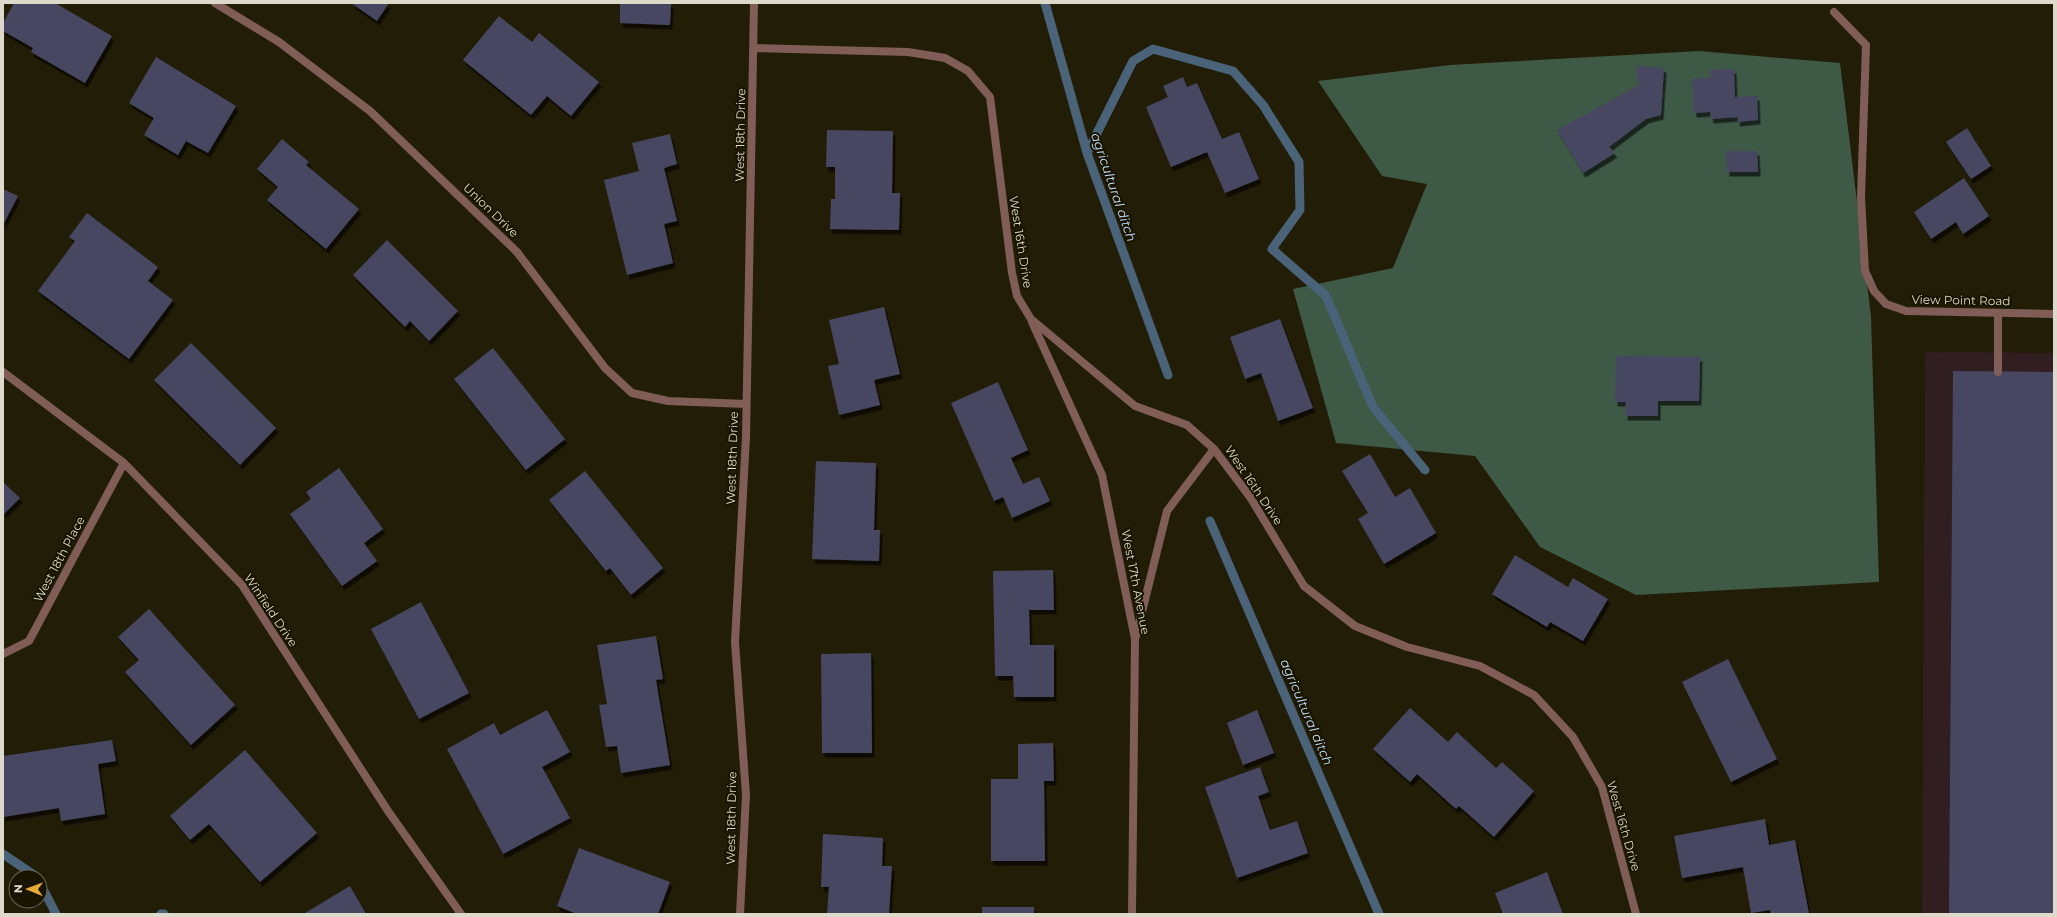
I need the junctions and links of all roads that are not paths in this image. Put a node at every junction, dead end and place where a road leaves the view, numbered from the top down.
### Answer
1 (215, 3) edge
2 (754, 3) edge
3 (1834, 12) dead end
4 (754, 48) junction
5 (1998, 314) junction
6 (2054, 314) edge
7 (1031, 319) junction
8 (3, 372) edge
9 (1998, 372) dead end
10 (746, 404) junction
11 (1214, 449) junction
12 (124, 462) junction
13 (1135, 639) junction
14 (3, 654) edge
15 (461, 914) edge
16 (740, 914) edge
17 (1132, 914) edge
18 (1636, 914) edge

1 - 10 street, Union Drive
2 - 4 street, West 18th Drive
3 - 5 street, View Point Road
4 - 7 street, West 16th Drive
4 - 10 street, West 18th Drive
5 - 6 street, View Point Road
5 - 9 street
7 - 11 street, West 16th Drive
7 - 13 street, West 17th Avenue
8 - 12 street, Winfield Drive
10 - 16 street, West 18th Drive
11 - 13 street
11 - 18 street, West 16th Drive
12 - 14 street, West 18th Place
12 - 15 street, Winfield Drive
13 - 17 street, West 17th Avenue

